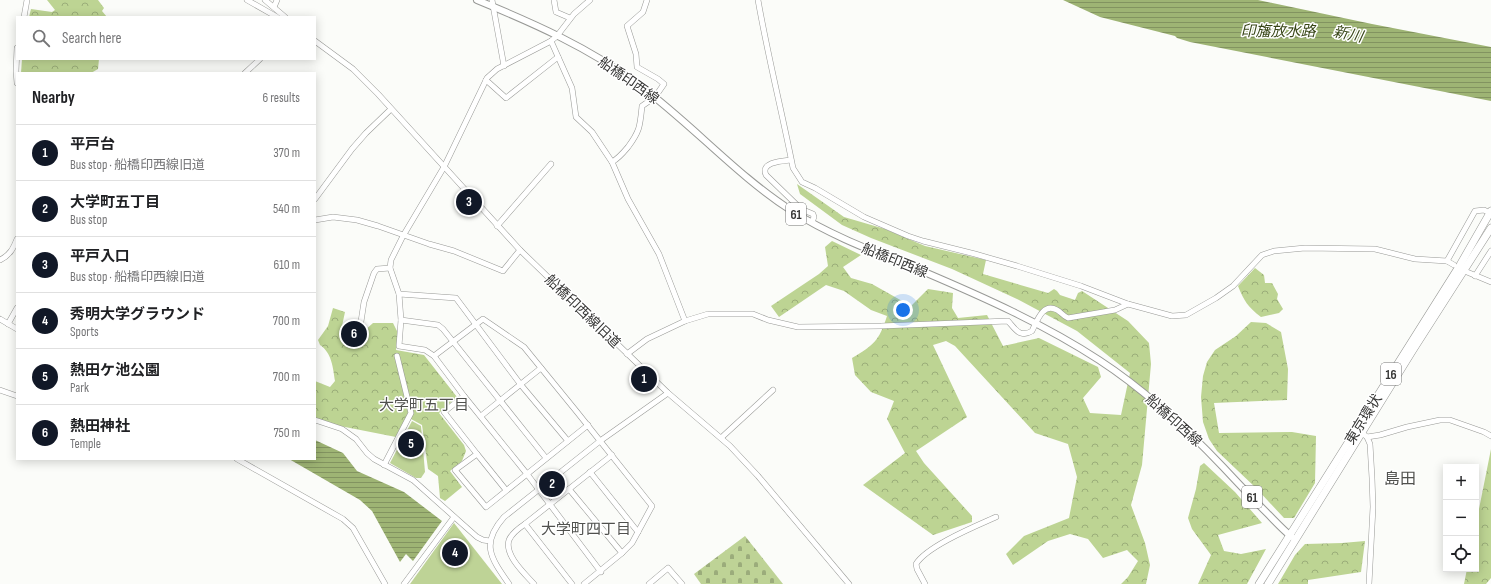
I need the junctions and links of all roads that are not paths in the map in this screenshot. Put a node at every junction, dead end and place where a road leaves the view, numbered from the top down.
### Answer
1 (27, 0) edge
2 (247, 0) edge
3 (265, 0) edge
4 (277, 0) edge
5 (477, 0) edge
6 (554, 0) edge
7 (590, 0) edge
8 (647, 0) edge
9 (758, 0) edge
10 (492, 3) edge
11 (274, 7) junction
12 (24, 16) edge
13 (275, 16) edge
14 (285, 16) edge
15 (570, 18) junction
16 (557, 36) junction
17 (551, 41) junction
18 (316, 42) edge
19 (558, 57) junction
20 (16, 60) edge
21 (259, 60) edge
22 (504, 66) junction
23 (16, 72) edge
24 (246, 72) edge
25 (486, 80) junction
26 (655, 97) junction
27 (392, 108) junction
28 (791, 160) junction
29 (612, 162) junction
30 (551, 164) dead end
31 (444, 167) junction
32 (316, 198) edge
33 (1490, 212) edge
34 (316, 220) edge
35 (812, 222) junction
36 (497, 226) junction
37 (1491, 228) edge
38 (403, 236) junction
39 (16, 242) edge
40 (520, 250) junction
41 (1491, 251) edge
42 (0, 260) edge
43 (1447, 262) junction
44 (1454, 265) dead end
45 (390, 268) junction
46 (1467, 272) dead end
47 (1475, 276) junction
48 (1491, 282) edge
49 (399, 294) junction
50 (1128, 304) junction
51 (16, 310) edge
52 (0, 319) edge
53 (401, 320) junction
54 (685, 321) junction
55 (8, 324) junction
56 (1036, 324) junction
57 (475, 325) junction
58 (16, 328) edge
59 (360, 328) dead end
60 (454, 341) junction
61 (627, 354) junction
62 (397, 356) dead end
63 (434, 356) junction
64 (541, 368) junction
65 (1395, 374) junction
66 (521, 385) junction
67 (0, 390) edge
68 (773, 390) dead end
69 (668, 393) junction
70 (16, 396) edge
71 (464, 396) junction
72 (500, 401) junction
73 (481, 416) junction
74 (316, 420) edge
75 (588, 425) junction
76 (1364, 435) junction
77 (1491, 436) edge
78 (721, 438) junction
79 (568, 441) junction
80 (600, 441) junction
81 (1353, 441) junction
82 (477, 454) junction
83 (612, 455) junction
84 (546, 458) junction
85 (239, 460) edge
86 (384, 465) junction
87 (590, 472) junction
88 (527, 474) junction
89 (569, 489) junction
90 (506, 490) junction
91 (539, 490) junction
92 (549, 504) junction
93 (454, 517) junction
94 (996, 517) dead end
95 (524, 524) junction
96 (638, 532) junction
97 (1289, 535) junction
98 (1296, 540) junction
99 (490, 541) junction
100 (622, 553) junction
101 (601, 572) junction
102 (385, 584) edge
103 (404, 584) edge
104 (509, 584) edge
105 (534, 584) edge
106 (572, 584) edge
107 (584, 584) edge
108 (649, 584) edge
109 (682, 584) edge
110 (849, 584) edge
111 (925, 584) edge
112 (1259, 584) edge
113 (1268, 584) edge
114 (1369, 584) edge

1 - 12 street
2 - 13 street
3 - 11 street
4 - 11 street
5 - 10 main road, 船橋印西線 / 61
6 - 15 street
7 - 15 street
8 - 26 street
9 - 28 street
10 - 16 main road, 船橋印西線 / 61
10 - 22 street
11 - 14 street
15 - 16 street
16 - 17 street
16 - 26 main road, 船橋印西線 / 61
17 - 19 street
17 - 22 street
18 - 27 street, 船橋印西線旧道
19 - 25 street
19 - 29 street
20 - 23 street
21 - 24 street
22 - 25 street
25 - 31 street
26 - 29 street
26 - 35 main road, 船橋印西線 / 61
27 - 31 street, 船橋印西線旧道
27 - 32 street
28 - 35 street
28 - 50 street
29 - 54 street
30 - 36 street
31 - 36 street, 船橋印西線旧道
31 - 38 street
33 - 43 street
33 - 65 highway, 東京環状 / 16
34 - 38 street
35 - 56 main road, 船橋印西線 / 61
36 - 40 street, 船橋印西線旧道
37 - 65 highway, 東京環状 / 16
38 - 40 street
38 - 45 street
39 - 42 street
40 - 61 street, 船橋印西線旧道
41 - 47 street
43 - 44 street
43 - 50 street
45 - 49 street
45 - 59 street
46 - 47 street
47 - 48 street
49 - 53 street
49 - 57 street
50 - 56 street
51 - 55 street
52 - 55 street
53 - 60 street
53 - 63 street
54 - 56 street
54 - 61 street
55 - 58 street
56 - 97 main road, 船橋印西線 / 61
57 - 60 street
57 - 64 street
57 - 66 street
60 - 63 street
60 - 72 street
61 - 69 street, 船橋印西線旧道
62 - 86 street
63 - 71 street
64 - 66 street
64 - 75 street
65 - 76 highway, 東京環状 / 16
65 - 81 highway, 東京環状 / 16
66 - 72 street
66 - 79 street
67 - 70 street
68 - 78 street
69 - 78 street, 船橋印西線旧道
69 - 80 street
71 - 73 street
71 - 82 street
72 - 73 street
72 - 84 street
73 - 88 street
74 - 86 street
75 - 79 street
75 - 80 street
76 - 77 street
76 - 81 highway, 東京環状 / 16
76 - 114 street
78 - 110 street, 船橋印西線旧道
79 - 84 street
80 - 83 street
80 - 91 street
81 - 97 highway, 東京環状 / 16
81 - 98 highway, 東京環状 / 16
82 - 90 street
82 - 90 street
83 - 87 street
83 - 96 street
84 - 88 street
85 - 102 street
86 - 93 street
87 - 89 street
87 - 96 street
88 - 90 street
88 - 91 street
89 - 92 street
89 - 100 street
91 - 92 street
91 - 99 street
92 - 95 street
92 - 101 street
93 - 99 street
93 - 103 street
94 - 111 street
95 - 105 street
95 - 106 street
96 - 100 street
97 - 98 main road, 船橋印西線 / 61
97 - 112 highway, 東京環状 / 16
98 - 113 highway, 東京環状 / 16
99 - 104 street
100 - 101 street
101 - 107 street
108 - 109 street

